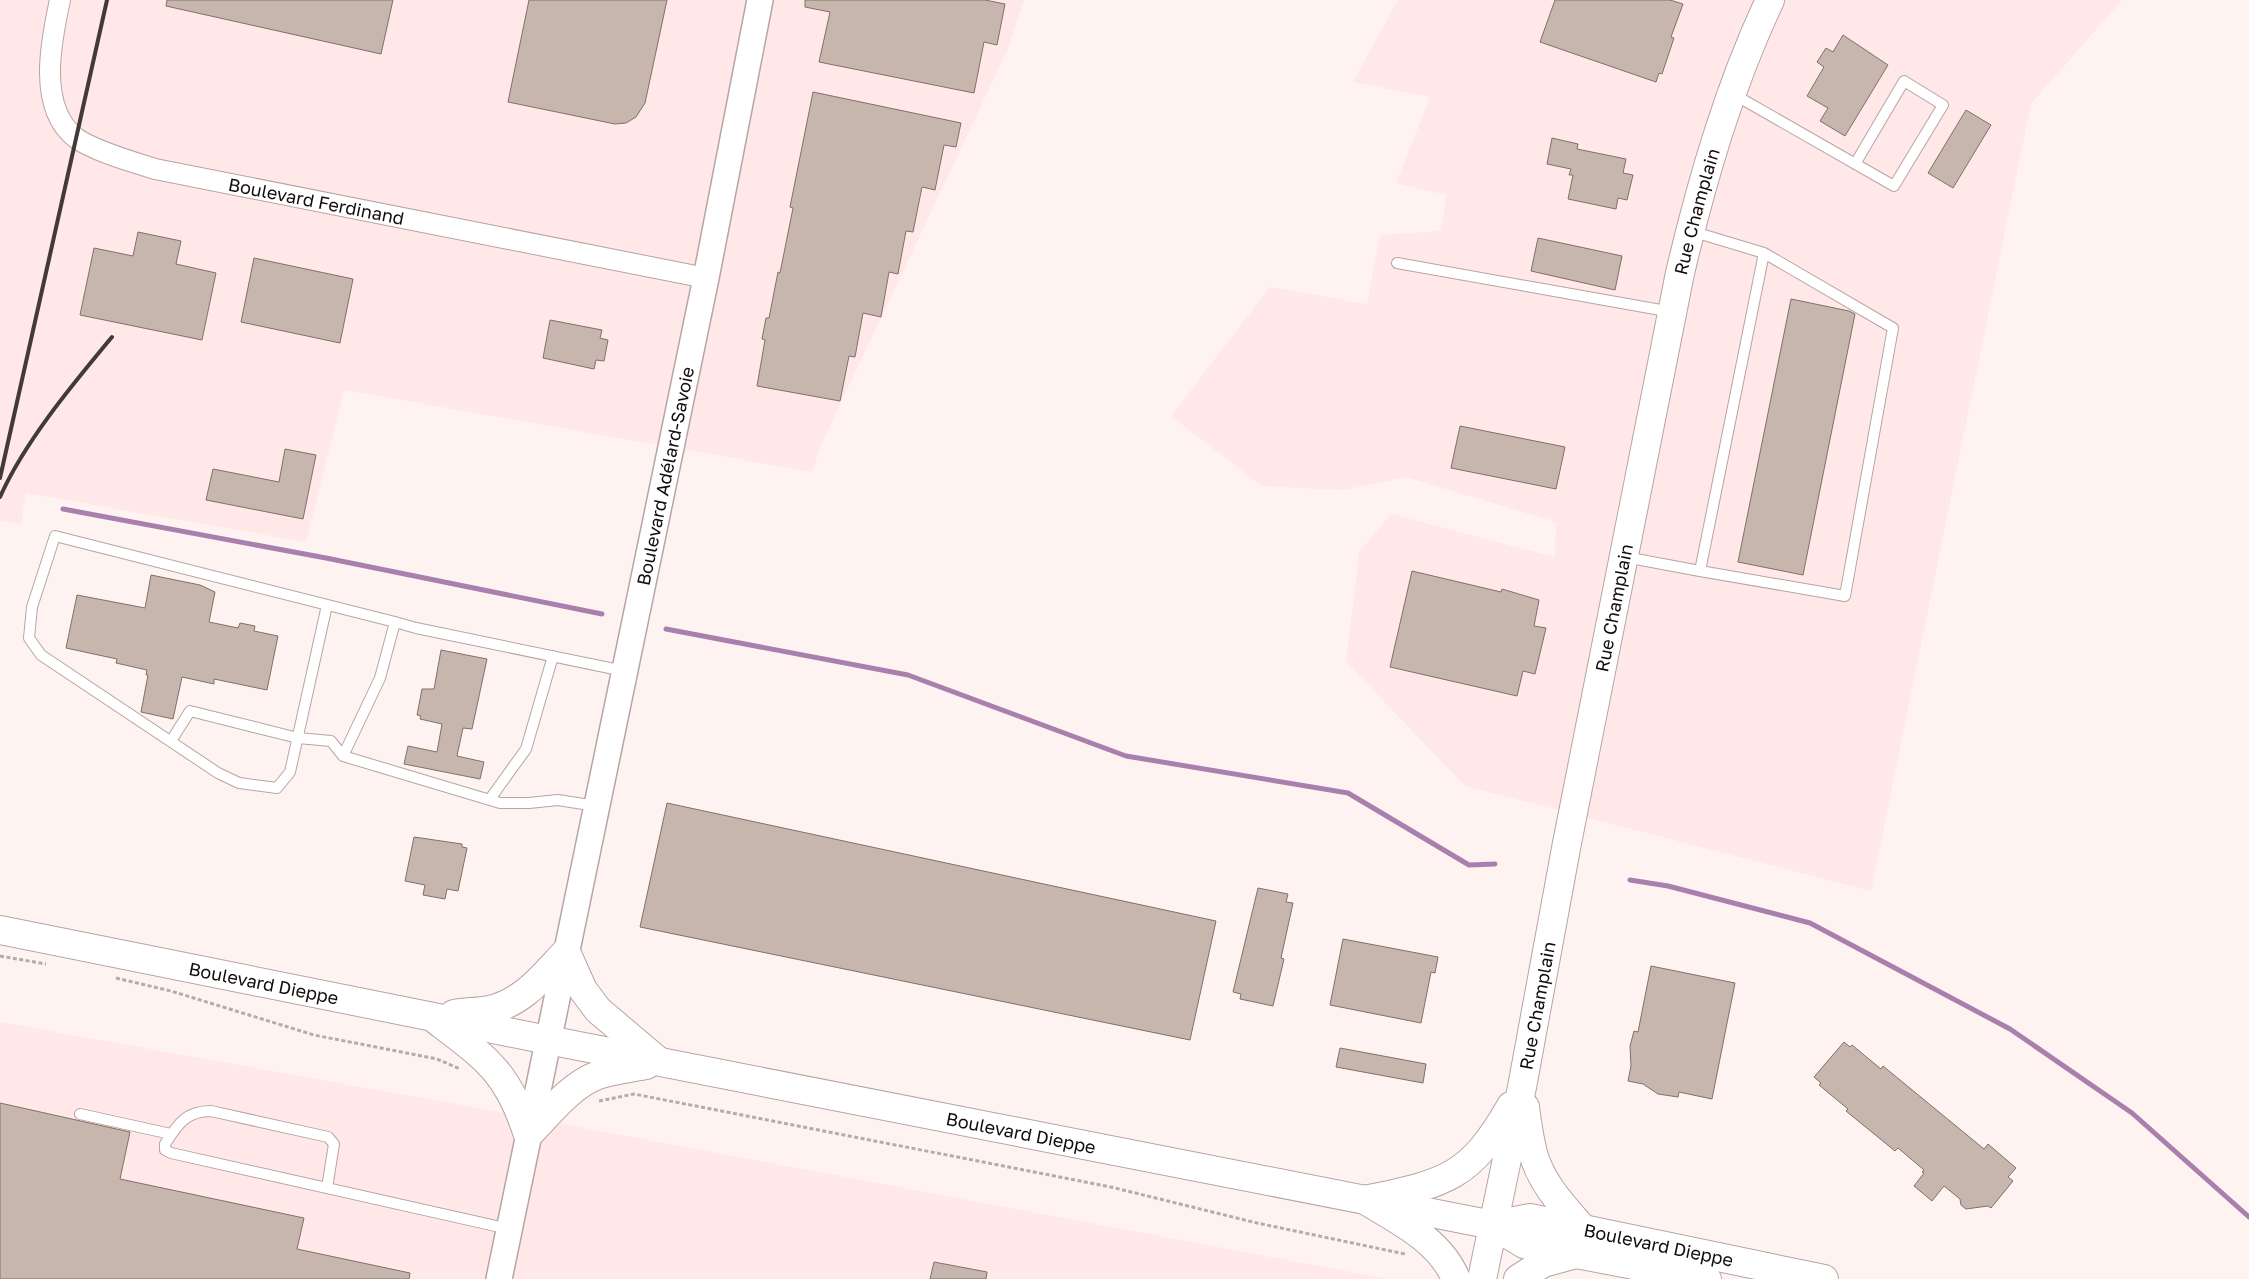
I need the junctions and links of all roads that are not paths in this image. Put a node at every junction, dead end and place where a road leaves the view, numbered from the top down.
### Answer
1 (60, 0) edge
2 (760, 0) edge
3 (1770, 0) edge
4 (1732, 94) junction
5 (1855, 164) junction
6 (1691, 231) junction
7 (1764, 253) junction
8 (1397, 263) dead end
9 (706, 278) junction
10 (1673, 312) junction
11 (1624, 557) junction
12 (1700, 571) junction
13 (327, 605) junction
14 (395, 622) junction
15 (552, 656) junction
16 (624, 671) junction
17 (298, 738) junction
18 (171, 741) junction
19 (343, 756) junction
20 (490, 799) junction
21 (596, 806) junction
22 (0, 930) edge
23 (566, 952) junction
24 (431, 1016) junction
25 (537, 1038) junction
26 (660, 1062) junction
27 (1522, 1087) junction
28 (80, 1114) dead end
29 (172, 1134) junction
30 (528, 1135) junction
31 (327, 1188) junction
32 (1365, 1200) junction
33 (1494, 1225) junction
34 (509, 1229) junction
35 (1579, 1241) junction
36 (498, 1279) edge
37 (1456, 1279) edge
38 (1482, 1279) edge
39 (1518, 1279) edge
40 (1707, 1279) edge
41 (1824, 1279) edge

1 - 9 street, Boulevard Ferdinand
2 - 9 street, Boulevard Adélard-Savoie
3 - 4 main road, Rue Champlain
4 - 5 lane
4 - 6 main road, Rue Champlain
5 - 5 lane
6 - 7 lane
6 - 10 main road, Rue Champlain
7 - 12 lane
7 - 12 lane
8 - 10 lane
9 - 16 street, Boulevard Adélard-Savoie
10 - 11 main road, Rue Champlain
11 - 12 lane
11 - 27 main road, Rue Champlain
13 - 14 lane
13 - 17 lane
13 - 18 lane
14 - 15 lane
14 - 19 lane
15 - 16 lane
15 - 20 lane
16 - 21 street, Boulevard Adélard-Savoie
17 - 18 lane
17 - 18 lane
17 - 19 lane
19 - 20 lane
20 - 21 lane
21 - 23 street, Boulevard Adélard-Savoie
22 - 24 main road, Boulevard Dieppe
23 - 24 main road
23 - 25 street, Boulevard Adélard-Savoie
23 - 26 main road
24 - 25 main road, Boulevard Dieppe
24 - 30 main road
25 - 26 main road, Boulevard Dieppe
25 - 30 street, Boulevard Adélard-Savoie
26 - 30 main road
26 - 32 main road, Boulevard Dieppe
27 - 32 main road
27 - 33 main road, Rue Champlain
27 - 35 main road
28 - 29 lane
29 - 31 lane
29 - 31 lane
30 - 34 street
31 - 34 lane
32 - 33 main road, Boulevard Dieppe
32 - 37 main road
33 - 35 main road, Boulevard Dieppe
33 - 38 main road, Rue Champlain
34 - 36 street
35 - 39 main road
35 - 40 main road, Boulevard Dieppe
35 - 41 main road, Boulevard Dieppe

